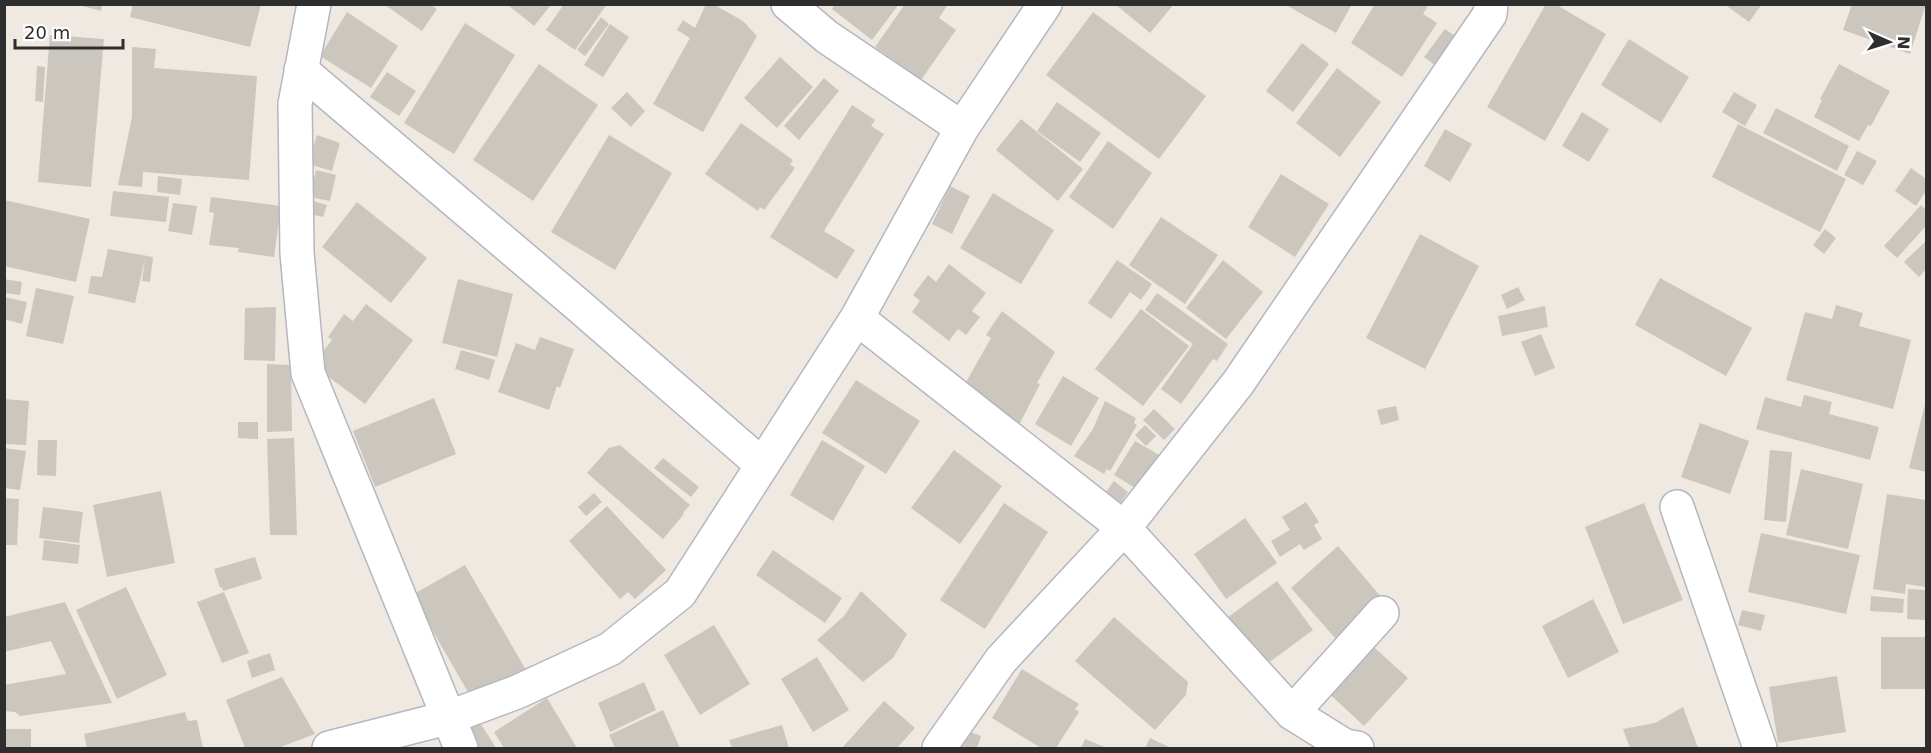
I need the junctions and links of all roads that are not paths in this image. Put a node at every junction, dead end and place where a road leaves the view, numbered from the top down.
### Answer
1 (314, 4) edge
2 (788, 4) edge
3 (1045, 4) edge
4 (1491, 4) edge
5 (301, 70) junction
6 (962, 128) junction
7 (856, 318) junction
8 (761, 464) junction
9 (1677, 507) dead end
10 (1124, 528) junction
11 (1382, 613) dead end
12 (1292, 713) junction
13 (447, 718) junction
14 (329, 748) edge
15 (460, 748) edge
16 (939, 748) edge
17 (1358, 748) edge
18 (1760, 748) edge

1 - 5 street
2 - 6 street
3 - 6 street
4 - 10 street
5 - 8 street
5 - 13 street
6 - 7 street
7 - 8 street
7 - 10 street
8 - 13 street
9 - 18 street
10 - 12 street
10 - 16 street
11 - 12 street
12 - 17 street
13 - 14 street
13 - 15 street

